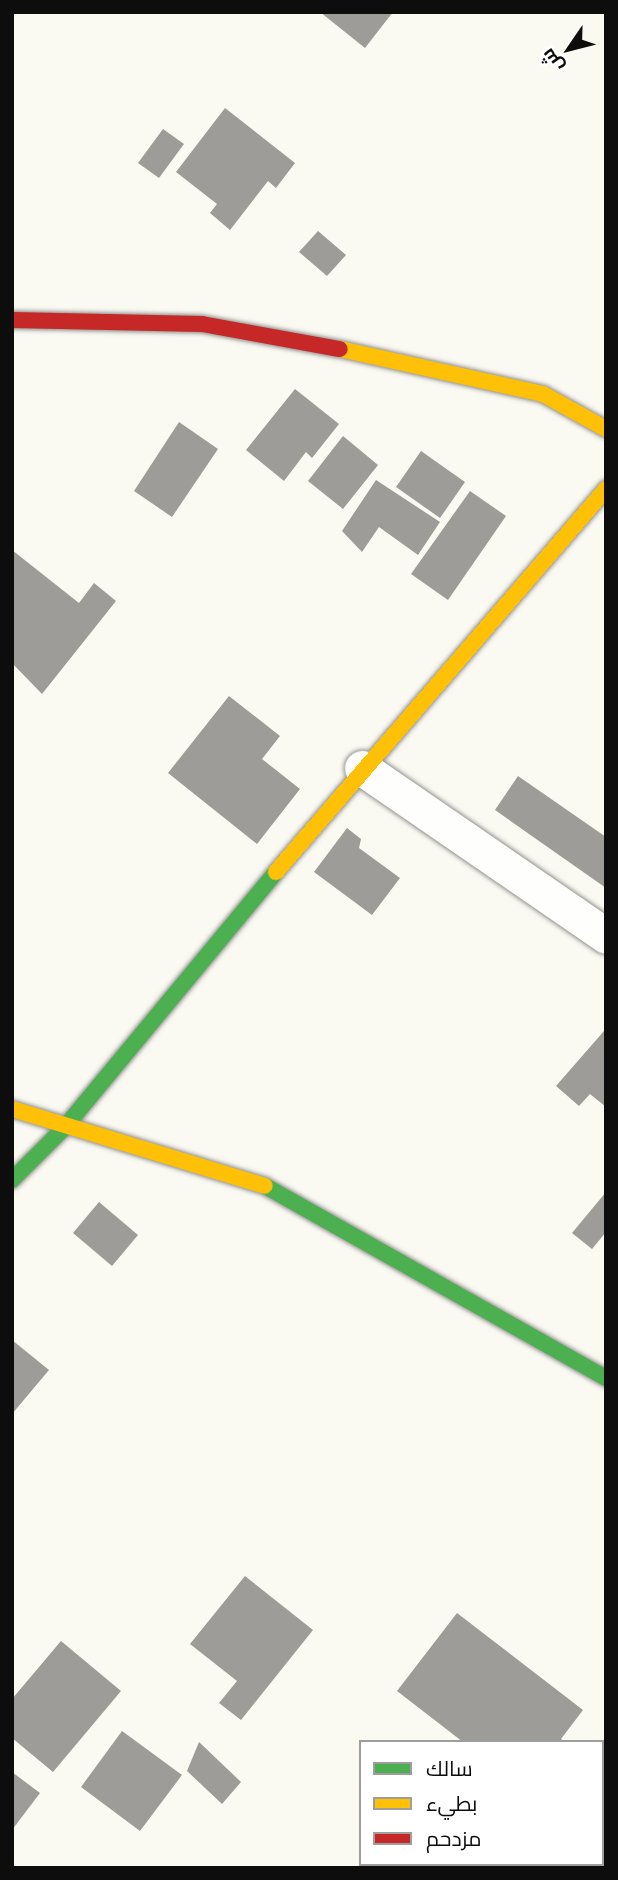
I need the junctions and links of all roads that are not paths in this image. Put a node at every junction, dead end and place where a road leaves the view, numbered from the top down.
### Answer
1 (12, 320) edge
2 (606, 429) edge
3 (606, 489) edge
4 (362, 768) junction
5 (606, 936) edge
6 (12, 1109) edge
7 (65, 1127) junction
8 (12, 1180) edge
9 (606, 1378) edge

1 - 2 street
3 - 4 street
4 - 5 street
4 - 7 street
6 - 7 street
7 - 8 street
7 - 9 street

